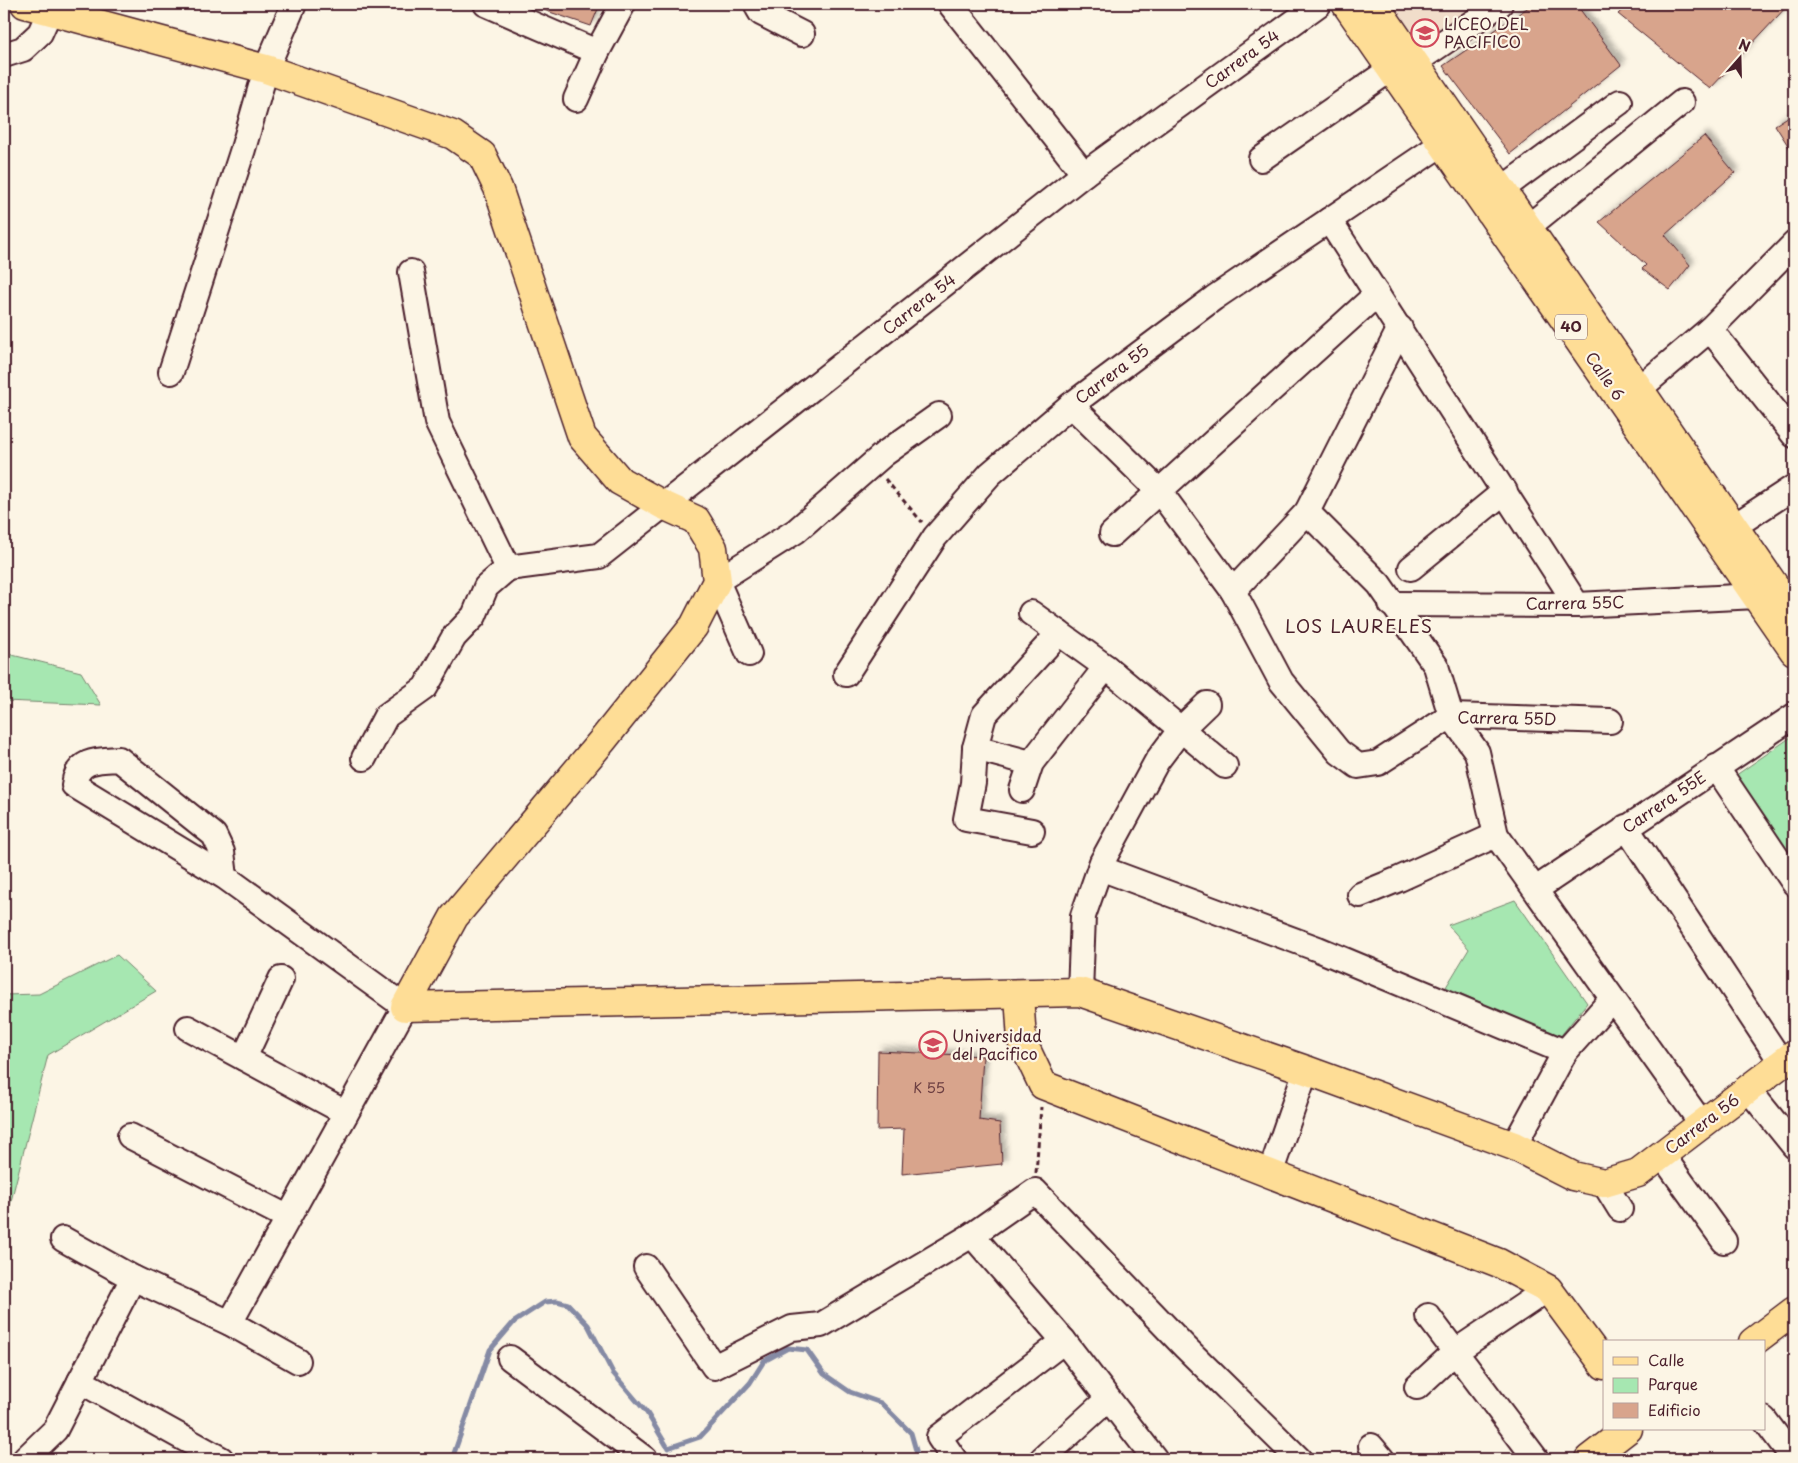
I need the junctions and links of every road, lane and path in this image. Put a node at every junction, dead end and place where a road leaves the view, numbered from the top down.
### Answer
1 (294, 4) edge
2 (486, 4) edge
3 (623, 4) edge
4 (760, 4) edge
5 (1319, 4) edge
6 (1346, 4) edge
7 (1374, 4) edge
8 (1500, 4) edge
9 (951, 5) edge
10 (43, 6) edge
11 (802, 34) dead end
12 (597, 52) junction
13 (4, 55) edge
14 (1403, 65) junction
15 (266, 69) junction
16 (576, 99) dead end
17 (1620, 102) dead end
18 (1682, 102) dead end
19 (1443, 143) junction
20 (1261, 159) dead end
21 (1084, 174) junction
22 (1502, 189) junction
23 (1329, 220) junction
24 (1528, 227) junction
25 (1794, 244) edge
26 (411, 272) dead end
27 (1377, 294) junction
28 (1400, 328) junction
29 (1710, 329) junction
30 (171, 372) dead end
31 (1639, 389) junction
32 (1071, 405) junction
33 (939, 414) dead end
34 (1794, 435) edge
35 (873, 464) junction
36 (1794, 488) edge
37 (1160, 492) junction
38 (1505, 492) junction
39 (663, 505) junction
40 (1307, 512) junction
41 (1733, 527) junction
42 (1112, 534) dead end
43 (935, 537) junction
44 (508, 568) junction
45 (1411, 568) dead end
46 (717, 581) junction
47 (1233, 591) junction
48 (1757, 596) junction
49 (1392, 604) junction
50 (1577, 605) junction
51 (1031, 613) dead end
52 (1794, 614) edge
53 (1059, 633) junction
54 (1794, 650) edge
55 (749, 654) dead end
56 (1106, 667) junction
57 (846, 674) dead end
58 (1207, 704) dead end
59 (1451, 716) junction
60 (1794, 716) edge
61 (1610, 721) dead end
62 (1181, 729) junction
63 (975, 748) junction
64 (364, 758) dead end
65 (1031, 763) junction
66 (1225, 766) dead end
67 (1716, 767) junction
68 (1022, 790) dead end
69 (1626, 827) junction
70 (1032, 831) dead end
71 (1496, 835) junction
72 (1100, 868) junction
73 (225, 877) junction
74 (1794, 883) edge
75 (1536, 889) junction
76 (1360, 895) dead end
77 (281, 979) dead end
78 (1080, 992) junction
79 (1019, 994) junction
80 (1612, 999) junction
81 (405, 1007) junction
82 (188, 1028) dead end
83 (1565, 1052) junction
84 (244, 1058) junction
85 (1788, 1059) edge
86 (1306, 1070) junction
87 (1043, 1085) junction
88 (1748, 1088) junction
89 (346, 1113) junction
90 (1702, 1124) junction
91 (130, 1136) dead end
92 (1514, 1146) junction
93 (1794, 1146) edge
94 (1662, 1155) junction
95 (1270, 1174) junction
96 (1604, 1183) junction
97 (1035, 1191) junction
98 (1620, 1210) dead end
99 (287, 1218) junction
100 (972, 1235) junction
101 (63, 1239) dead end
102 (1724, 1241) dead end
103 (646, 1267) dead end
104 (133, 1278) junction
105 (1548, 1289) junction
106 (1794, 1311) edge
107 (1428, 1316) dead end
108 (230, 1323) junction
109 (1757, 1340) edge
110 (1064, 1341) junction
111 (1456, 1351) junction
112 (510, 1358) dead end
113 (298, 1361) dead end
114 (1603, 1365) edge
115 (80, 1381) junction
116 (1417, 1387) dead end
117 (1108, 1399) junction
118 (1766, 1422) edge
119 (1627, 1430) edge
120 (25, 1459) edge
121 (221, 1459) edge
122 (644, 1459) edge
123 (954, 1459) edge
124 (1042, 1459) edge
125 (1155, 1459) edge
126 (1299, 1459) edge
127 (1536, 1459) edge
128 (1589, 1459) edge
129 (1794, 1459) edge

1 - 15 street
2 - 12 street
3 - 12 street
4 - 11 street
5 - 21 street, Carrera 54
6 - 14 main road, Calle 6 / 40
7 - 14 main road, Calle 6 / 40
8 - 14 street
9 - 21 street
10 - 13 street
10 - 15 main road
12 - 16 street
14 - 19 main road, Calle 6 / 40
14 - 20 street
14 - 22 main road, Calle 6 / 40
15 - 30 street
15 - 39 main road
17 - 22 street
18 - 24 street
19 - 23 street, Carrera 55
19 - 48 main road, Calle 6 / 40
21 - 39 street, Carrera 54
22 - 24 main road, Calle 6 / 40
23 - 27 street
23 - 32 street, Carrera 55
24 - 31 main road, Calle 6 / 40
25 - 29 street
26 - 44 street
27 - 28 street
27 - 37 street
28 - 38 street
28 - 40 street
29 - 31 street
29 - 34 street
31 - 41 main road, Calle 6 / 40
32 - 37 street
32 - 43 street, Carrera 55
33 - 35 street
35 - 43 path
35 - 46 street
36 - 41 street
37 - 42 street
37 - 47 street
38 - 45 street
38 - 50 street
39 - 44 street, Carrera 54
39 - 46 main road
40 - 47 street
40 - 49 street
41 - 52 main road, Calle 6 / 40
43 - 57 street, Carrera 55
44 - 64 street
46 - 55 street
46 - 81 main road
47 - 59 street, Carrera 55D
48 - 50 street, Carrera 55C
48 - 54 main road, Calle 6 / 40
49 - 50 street, Carrera 55C
49 - 59 street
51 - 53 street
53 - 56 street
53 - 63 street
56 - 62 street
56 - 65 street
58 - 62 street
59 - 61 street, Carrera 55D
59 - 71 street
60 - 67 street, Carrera 55E
62 - 66 street
62 - 72 street
63 - 65 street
63 - 70 street
65 - 68 street
67 - 69 street, Carrera 55E
67 - 74 street
69 - 75 street, Carrera 55E
69 - 85 street
71 - 75 street
71 - 76 street
72 - 78 street
72 - 83 street
73 - 73 street
73 - 81 street
75 - 80 street
77 - 84 street
78 - 79 main road
78 - 86 main road
79 - 81 main road
79 - 87 main road
80 - 83 street
80 - 90 street
81 - 89 street
82 - 84 street
83 - 92 street
84 - 89 street
85 - 88 main road, Carrera 56
86 - 92 main road
86 - 95 street
87 - 95 main road
87 - 97 path
88 - 90 main road, Carrera 56
88 - 93 street
89 - 99 street
90 - 94 main road, Carrera 56
91 - 99 street
92 - 96 main road
94 - 96 main road, Carrera 56
94 - 102 street
95 - 105 main road
96 - 98 street
97 - 100 street
97 - 126 street
99 - 108 street
100 - 103 street
100 - 110 street
101 - 104 street
104 - 108 street
104 - 115 street
105 - 111 street
105 - 114 main road
106 - 109 main road
107 - 111 street
108 - 113 street
110 - 117 street
110 - 123 street
111 - 116 street
111 - 127 street
112 - 122 street
115 - 120 street
115 - 121 street
117 - 124 street
117 - 125 street
118 - 129 street
119 - 128 main road

